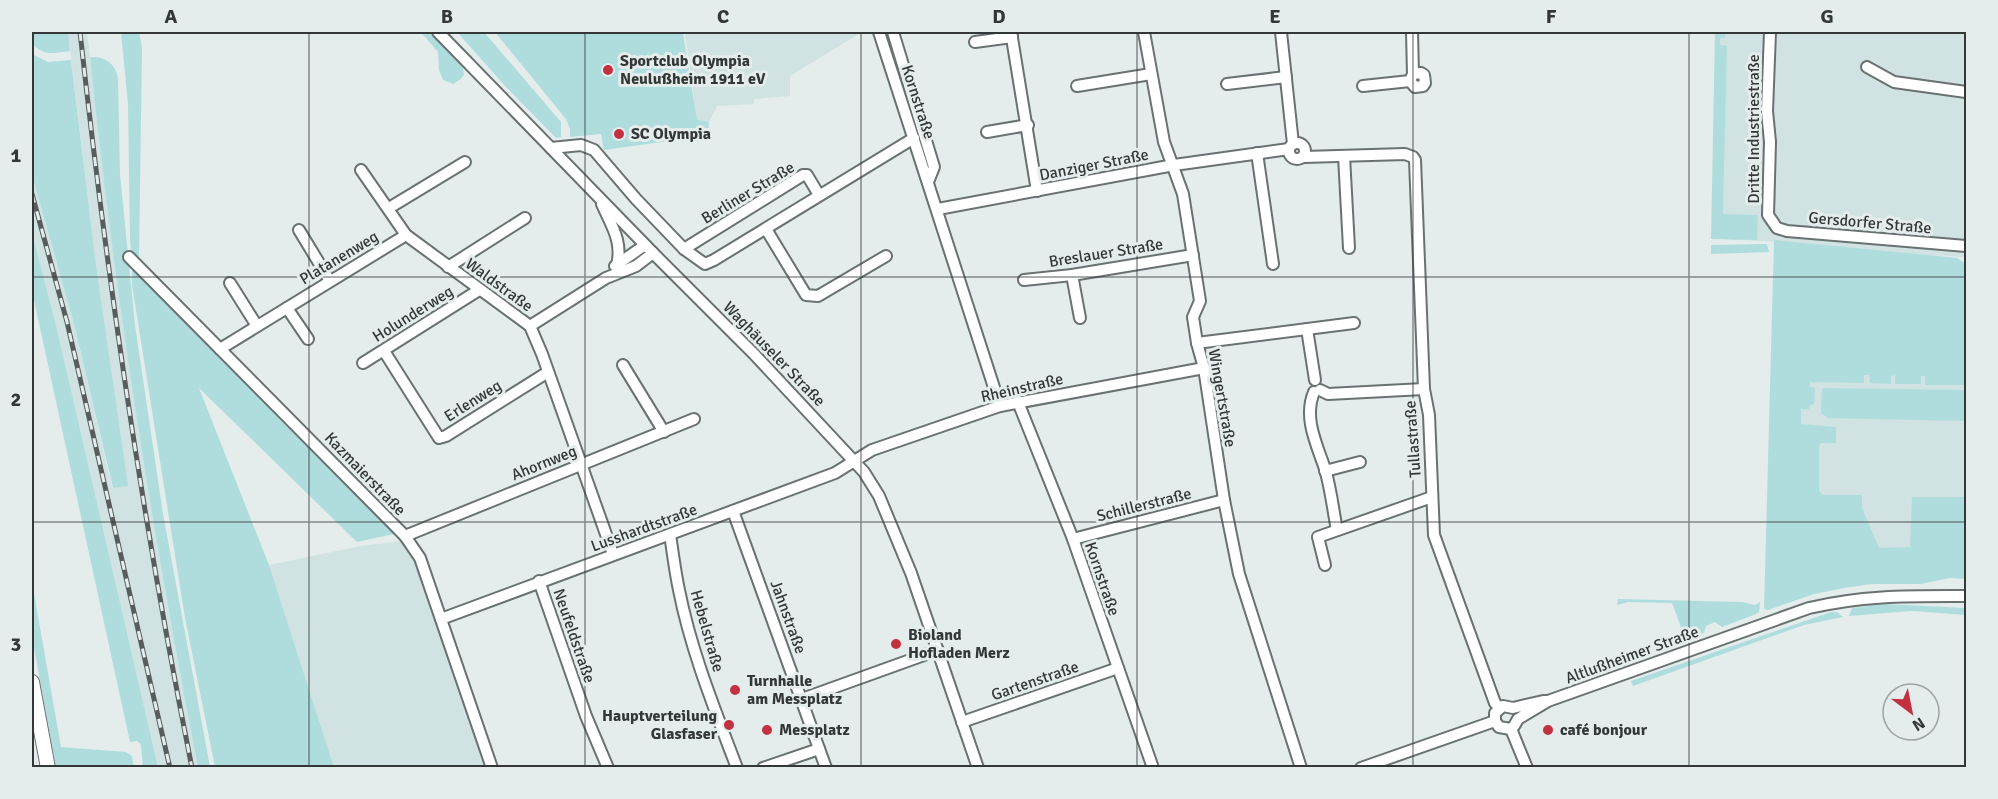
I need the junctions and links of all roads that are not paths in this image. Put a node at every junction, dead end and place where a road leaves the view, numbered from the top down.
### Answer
1 (438, 32) edge
2 (879, 32) edge
3 (893, 32) edge
4 (1144, 32) edge
5 (1281, 32) edge
6 (1412, 32) edge
7 (1770, 32) edge
8 (1011, 34) edge
9 (975, 42) dead end
10 (1867, 67) dead end
11 (1151, 74) junction
12 (1286, 77) junction
13 (1227, 84) dead end
14 (1077, 86) dead end
15 (1363, 86) dead end
16 (1966, 92) edge
17 (1028, 125) junction
18 (987, 132) dead end
19 (914, 138) junction
20 (1291, 146) junction
21 (551, 148) junction
22 (1257, 153) junction
23 (1344, 156) junction
24 (465, 162) dead end
25 (1174, 165) junction
26 (361, 170) dead end
27 (928, 182) junction
28 (1037, 191) junction
29 (819, 195) junction
30 (598, 196) junction
31 (389, 208) junction
32 (938, 209) junction
33 (525, 218) dead end
34 (1774, 224) joint
35 (766, 229) junction
36 (299, 230) dead end
37 (406, 235) junction
38 (645, 245) junction
39 (1966, 246) edge
40 (1349, 248) dead end
41 (684, 249) junction
42 (653, 254) junction
43 (1193, 255) junction
44 (886, 256) dead end
45 (129, 257) dead end
46 (1273, 264) dead end
47 (617, 265) junction
48 (448, 267) junction
49 (1072, 275) junction
50 (606, 278) junction
51 (1024, 280) dead end
52 (330, 281) junction
53 (230, 283) dead end
54 (479, 290) junction
55 (287, 308) junction
56 (1080, 318) dead end
57 (1354, 323) dead end
58 (257, 326) junction
59 (530, 326) junction
60 (1307, 329) junction
61 (308, 339) dead end
62 (1197, 343) junction
63 (220, 349) junction
64 (384, 351) junction
65 (363, 363) dead end
66 (623, 365) dead end
67 (1204, 368) junction
68 (548, 372) junction
69 (1316, 387) junction
70 (1424, 389) junction
71 (1018, 402) junction
72 (1000, 406) junction
73 (694, 419) dead end
74 (664, 432) junction
75 (855, 460) junction
76 (1360, 462) dead end
77 (581, 464) junction
78 (1325, 471) junction
79 (1432, 497) junction
80 (1224, 500) junction
81 (733, 511) junction
82 (1337, 530) junction
83 (670, 535) junction
84 (405, 536) junction
85 (1072, 539) junction
86 (614, 555) junction
87 (1325, 565) dead end
88 (539, 581) junction
89 (1966, 596) edge
90 (441, 619) junction
91 (938, 650) junction
92 (1118, 668) junction
93 (32, 682) edge
94 (802, 699) junction
95 (1500, 708) junction
96 (1516, 714) junction
97 (1495, 721) junction
98 (963, 722) junction
99 (1511, 729) junction
100 (819, 749) junction
101 (48, 768) edge
102 (492, 768) edge
103 (608, 768) edge
104 (737, 768) edge
105 (763, 768) edge
106 (826, 768) edge
107 (978, 768) edge
108 (1153, 768) edge
109 (1301, 768) edge
110 (1360, 768) edge
111 (1527, 768) edge

1 - 21 street, Waghäuseler Straße
2 - 19 street, Kornstraße
3 - 27 street, Kornstraße
4 - 11 street, Wingertstraße
5 - 12 street
6 - 15 street
7 - 34 street, Dritte Industriestraße
8 - 9 street
8 - 17 street
10 - 16 street
11 - 14 street
11 - 25 street, Wingertstraße
12 - 13 street
12 - 20 street
17 - 18 street
17 - 28 street
19 - 27 street, Kornstraße
19 - 29 street
20 - 22 street, Danziger Straße
20 - 23 street
21 - 30 street, Waghäuseler Straße
21 - 41 street
22 - 25 street, Danziger Straße
22 - 46 street
23 - 40 street
23 - 70 street, Tullastraße
24 - 31 street
25 - 28 street, Danziger Straße
25 - 43 street, Wingertstraße
26 - 31 street, Waldstraße
27 - 32 street, Kornstraße
28 - 32 street, Danziger Straße
29 - 35 street
29 - 41 street, Berliner Straße
30 - 38 street, Waghäuseler Straße
30 - 47 street
31 - 37 street, Waldstraße
32 - 72 street, Kornstraße
33 - 48 street
34 - 39 street, Gersdorfer Straße
35 - 41 street
35 - 44 street
36 - 52 street
37 - 48 street, Waldstraße
37 - 52 street, Platanenweg
38 - 42 street, Waghäuseler Straße
38 - 47 street
42 - 50 street
42 - 75 street, Waghäuseler Straße
43 - 49 street, Breslauer Straße
43 - 62 street, Wingertstraße
45 - 63 street, Kazmaierstraße
47 - 50 street
48 - 54 street, Waldstraße
49 - 51 street, Breslauer Straße
49 - 56 street
50 - 59 street
52 - 55 street, Platanenweg
53 - 58 street
54 - 59 street, Waldstraße
54 - 64 street, Holunderweg
55 - 58 street, Platanenweg
55 - 61 street
57 - 60 street
58 - 63 street, Platanenweg
59 - 68 street, Waldstraße
60 - 62 street
60 - 69 street
62 - 67 street, Wingertstraße
63 - 84 street, Kazmaierstraße
64 - 65 street, Holunderweg
64 - 68 street, Erlenweg
66 - 74 street
67 - 71 street, Rheinstraße
67 - 80 street, Wingertstraße
68 - 77 street, Waldstraße
69 - 70 street
69 - 78 street
70 - 79 street, Tullastraße
71 - 72 street, Rheinstraße
71 - 85 street, Kornstraße
72 - 75 street, Rheinstraße
73 - 74 street, Ahornweg
74 - 77 street, Ahornweg
75 - 81 street, Lusshardtstraße
75 - 91 street, Waghäuseler Straße
76 - 78 street
77 - 84 street, Ahornweg
77 - 86 street, Waldstraße
78 - 82 street
79 - 82 street
79 - 95 street, Tullastraße
80 - 85 street, Schillerstraße
80 - 109 street, Wingertstraße
81 - 83 street, Lusshardtstraße
81 - 94 street, Jahnstraße
82 - 87 street
83 - 86 street, Lusshardtstraße
83 - 104 street, Hebelstraße
84 - 90 street, Kazmaierstraße
85 - 92 street, Kornstraße
86 - 88 street, Lusshardtstraße
88 - 90 street, Lusshardtstraße
88 - 103 street, Neufeldstraße
89 - 96 street, Altlußheimer Straße
90 - 102 street, Kazmaierstraße
91 - 94 street
91 - 98 street, Waghäuseler Straße
92 - 98 street, Gartenstraße
92 - 108 street, Kornstraße
93 - 101 main road
94 - 100 street, Jahnstraße
95 - 96 street
95 - 97 street
96 - 99 street, Altlußheimer Straße
97 - 99 street
97 - 110 street
98 - 107 street, Waghäuseler Straße
99 - 111 street
100 - 105 street
100 - 106 street, Jahnstraße

